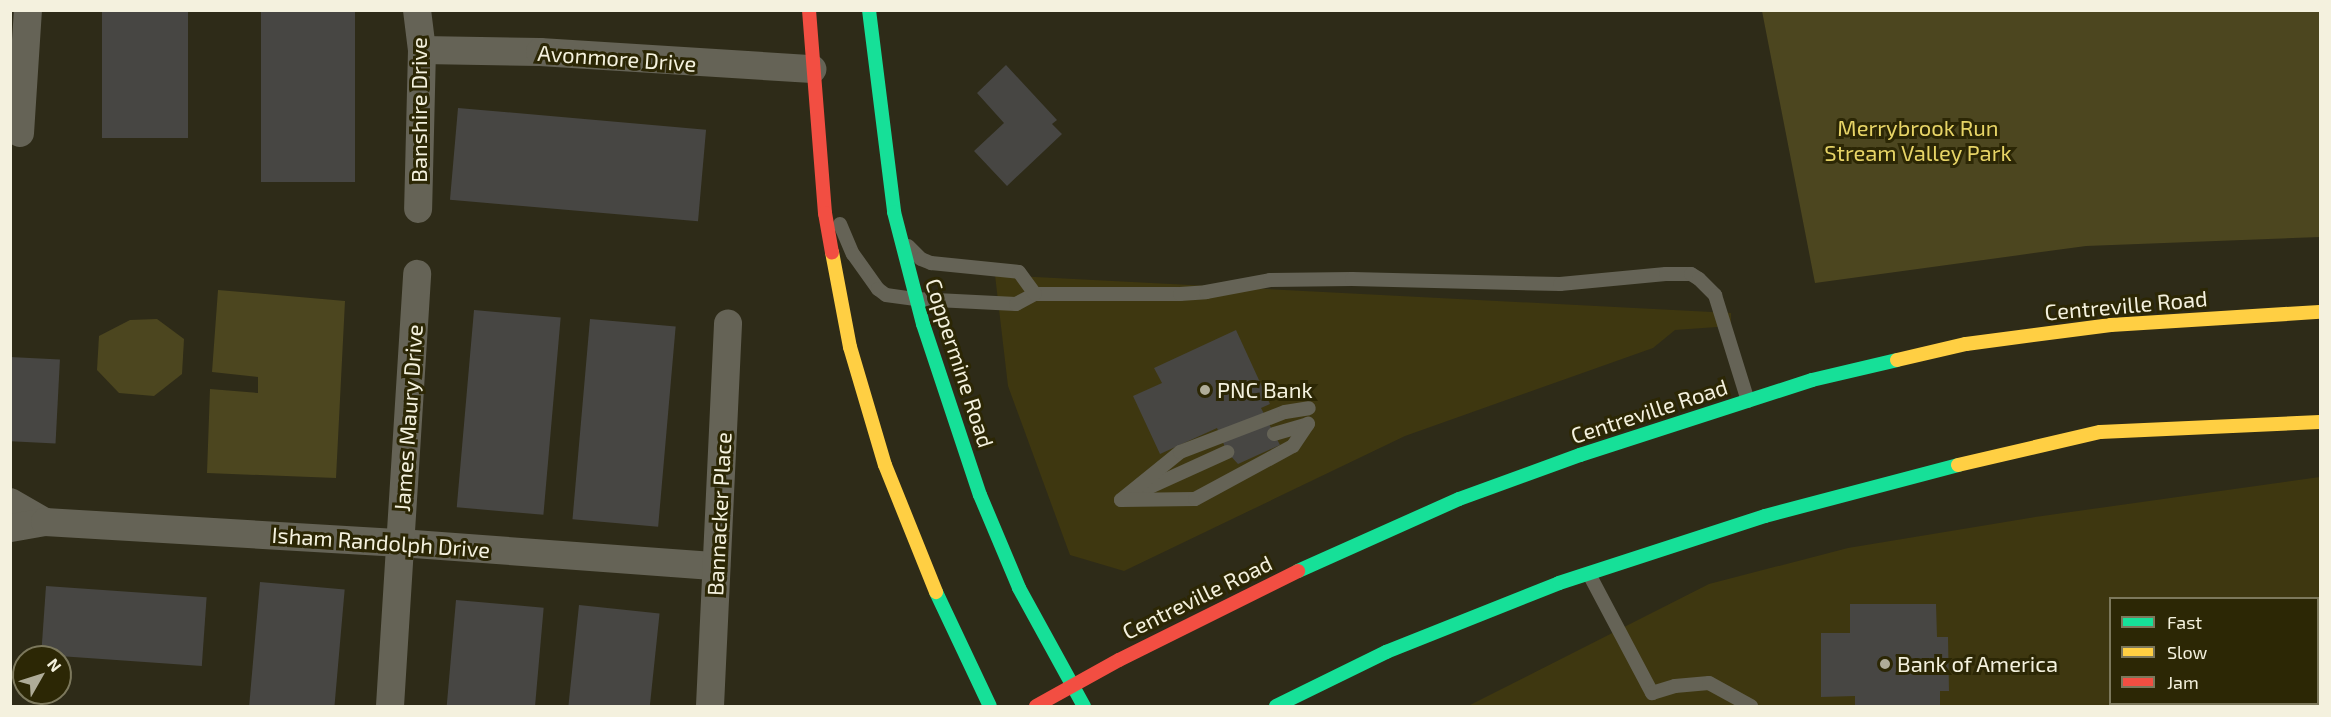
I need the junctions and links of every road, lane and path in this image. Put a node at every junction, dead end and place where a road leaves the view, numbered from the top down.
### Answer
1 (28, 10) edge
2 (417, 10) edge
3 (809, 10) edge
4 (869, 10) edge
5 (422, 50) junction
6 (812, 69) junction
7 (20, 133) dead end
8 (821, 172) junction
9 (418, 209) dead end
10 (897, 227) junction
11 (417, 274) dead end
12 (1035, 294) junction
13 (916, 299) junction
14 (2320, 312) edge
15 (728, 322) dead end
16 (1748, 401) junction
17 (1309, 408) dead end
18 (2320, 422) edge
19 (1274, 434) dead end
20 (1227, 452) dead end
21 (1120, 500) junction
22 (10, 502) edge
23 (45, 522) junction
24 (10, 528) edge
25 (399, 543) junction
26 (716, 566) junction
27 (1589, 574) junction
28 (1071, 686) junction
29 (390, 706) edge
30 (710, 706) edge
31 (990, 706) edge
32 (1036, 706) edge
33 (1084, 706) edge
34 (1276, 706) edge
35 (1751, 706) edge

1 - 7 street
2 - 5 street, Banshire Drive
3 - 6 main road
4 - 10 main road, Coppermine Road
5 - 6 street, Avonmore Drive
5 - 9 street, Banshire Drive
6 - 8 main road
8 - 13 lane
8 - 31 main road
10 - 12 lane
10 - 13 main road, Coppermine Road
11 - 25 street, James Maury Drive
12 - 13 lane
12 - 16 lane
13 - 28 main road, Coppermine Road
14 - 16 main road, Centreville Road
15 - 26 street, Bannacker Place
16 - 28 main road, Centreville Road
17 - 21 lane
18 - 27 main road
19 - 21 lane
20 - 21 lane
22 - 23 street, Isham Randolph Drive
23 - 24 street, Isham Randolph Drive
23 - 25 street, Isham Randolph Drive
25 - 26 street, Isham Randolph Drive
25 - 29 street, James Maury Drive
26 - 30 street, Bannacker Place
27 - 34 main road
27 - 35 lane
28 - 32 main road, Centreville Road
28 - 33 main road, Coppermine Road

